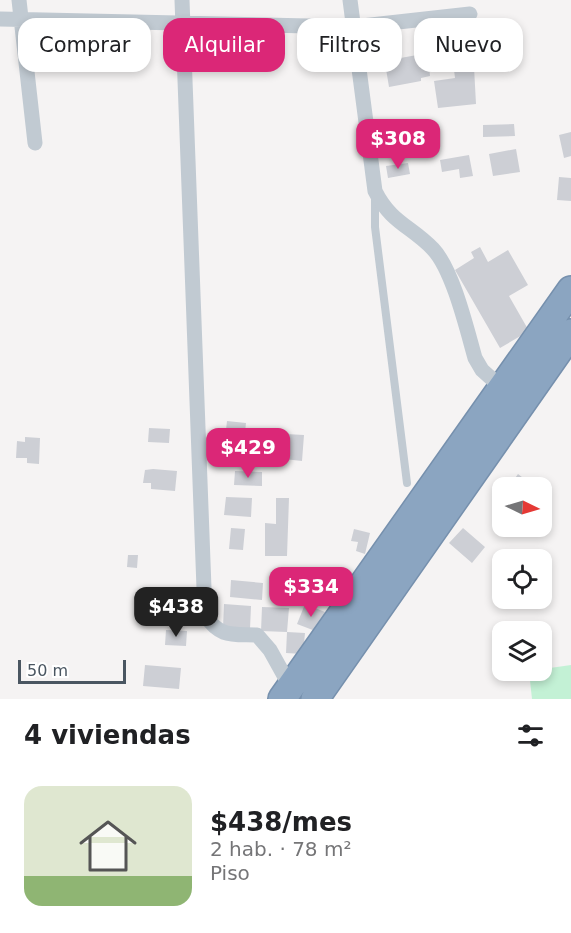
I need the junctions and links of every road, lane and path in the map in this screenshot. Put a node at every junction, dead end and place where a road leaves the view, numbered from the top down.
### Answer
1 (19, 0) edge
2 (182, 0) edge
3 (350, 0) edge
4 (470, 14) dead end
5 (18, 18) edge
6 (20, 18) edge
7 (184, 18) edge
8 (352, 18) edge
9 (0, 19) edge
10 (402, 22) edge
11 (26, 72) edge
12 (186, 72) edge
13 (359, 72) edge
14 (35, 143) dead end
15 (375, 191) junction
16 (571, 290) edge
17 (571, 333) edge
18 (502, 388) junction
19 (407, 483) dead end
20 (286, 693) edge
21 (315, 699) edge

1 - 6 street
2 - 7 street
3 - 8 street
4 - 10 street
5 - 9 street
11 - 14 street
12 - 20 street
13 - 15 street
15 - 18 street
15 - 19 lane
16 - 18 highway
17 - 21 highway
18 - 20 highway

